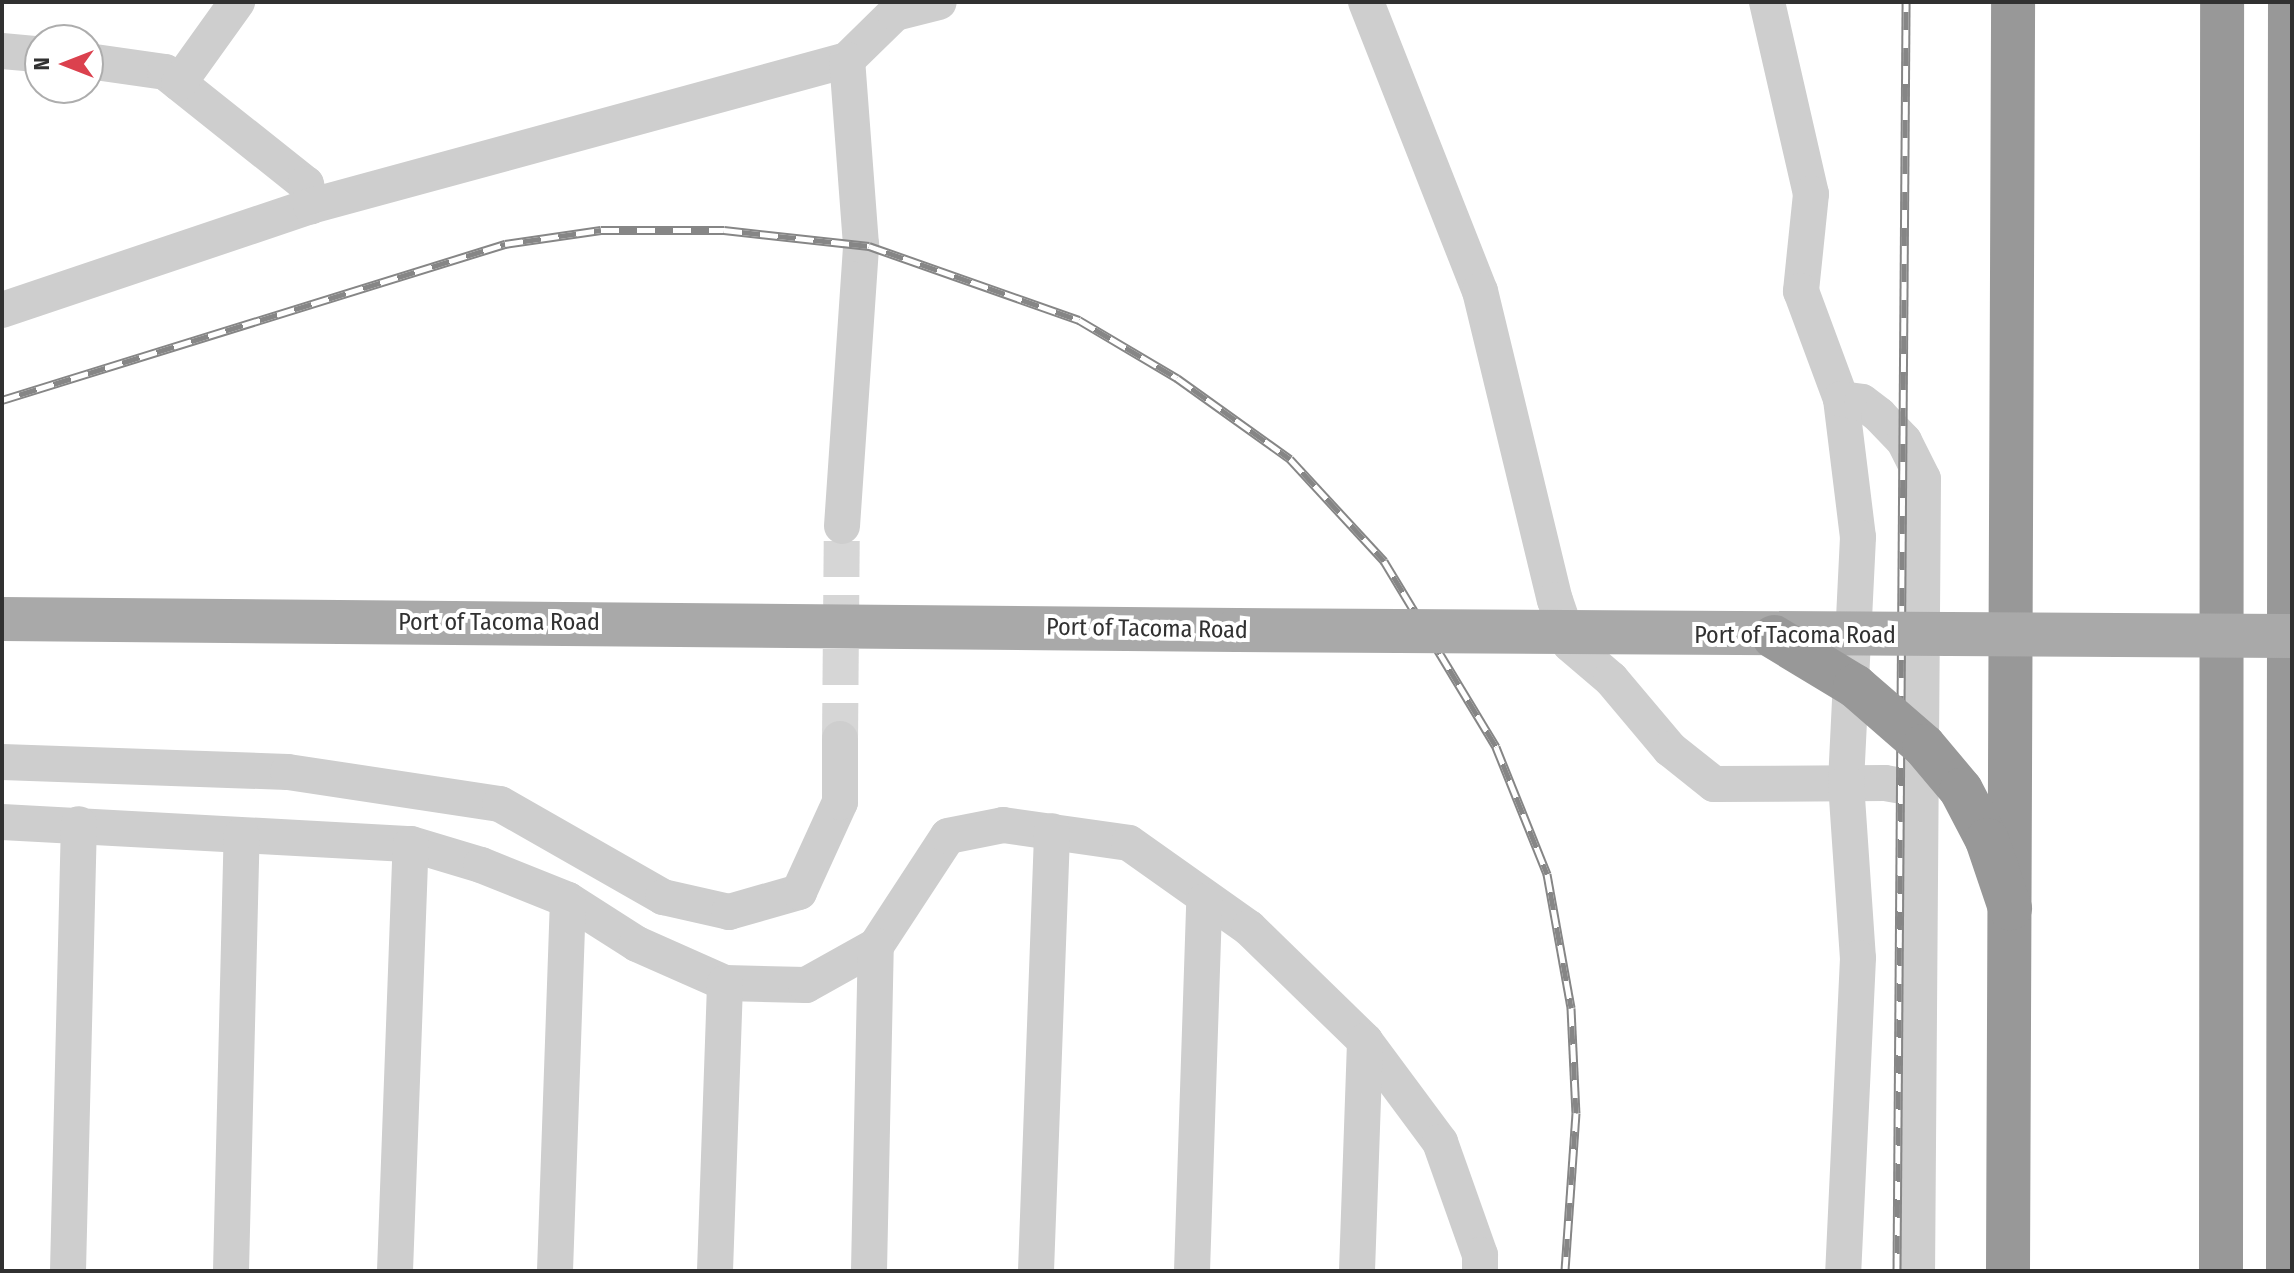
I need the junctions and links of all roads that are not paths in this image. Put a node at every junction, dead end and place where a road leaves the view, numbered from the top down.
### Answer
1 (237, 2) edge
2 (939, 2) edge
3 (1366, 2) edge
4 (1767, 2) edge
5 (2013, 2) edge
6 (2222, 2) edge
7 (2290, 2) edge
8 (888, 8) edge
9 (2, 51) edge
10 (24, 53) edge
11 (847, 60) junction
12 (104, 63) edge
13 (179, 83) junction
14 (311, 206) junction
15 (2, 310) edge
16 (1841, 399) junction
17 (842, 526) tunnel mouth
18 (2, 619) edge
19 (2292, 636) edge
20 (1774, 637) junction
21 (2011, 637) junction
22 (840, 739) tunnel mouth
23 (2, 762) edge
24 (1846, 783) junction
25 (1920, 789) junction
26 (2, 822) edge
27 (79, 824) junction
28 (1052, 831) junction
29 (242, 836) junction
30 (411, 844) junction
31 (568, 900) junction
32 (1204, 901) junction
33 (2010, 908) junction
34 (876, 946) junction
35 (725, 983) junction
36 (1365, 1041) junction
37 (68, 1271) edge
38 (231, 1271) edge
39 (395, 1271) edge
40 (555, 1271) edge
41 (715, 1271) edge
42 (869, 1271) edge
43 (1036, 1271) edge
44 (1192, 1271) edge
45 (1357, 1271) edge
46 (1480, 1271) edge
47 (1843, 1271) edge
48 (1917, 1271) edge
49 (2008, 1271) edge
50 (2221, 1271) edge
51 (2288, 1271) edge

1 - 13 lane
2 - 8 lane
3 - 24 lane
4 - 16 lane
5 - 21 highway
6 - 50 highway
7 - 51 highway
8 - 11 lane
9 - 10 lane
11 - 14 lane
11 - 17 lane
12 - 13 lane
13 - 14 lane
14 - 15 lane
16 - 24 lane
16 - 25 lane
18 - 20 main road, Port of Tacoma Road, bridge
19 - 21 main road, Port of Tacoma Road, bridge
20 - 21 main road, Port of Tacoma Road, bridge
20 - 33 highway, bridge
21 - 33 highway, bridge
22 - 23 lane
24 - 25 lane
24 - 47 lane
25 - 48 lane
26 - 27 lane
27 - 29 lane
27 - 37 lane
28 - 32 lane
28 - 34 lane
28 - 43 lane
29 - 30 lane
29 - 38 lane
30 - 31 lane
30 - 39 lane
31 - 35 lane
31 - 40 lane
32 - 36 lane
32 - 44 lane
33 - 49 highway
34 - 35 lane
34 - 42 lane
35 - 41 lane
36 - 45 lane
36 - 46 lane

